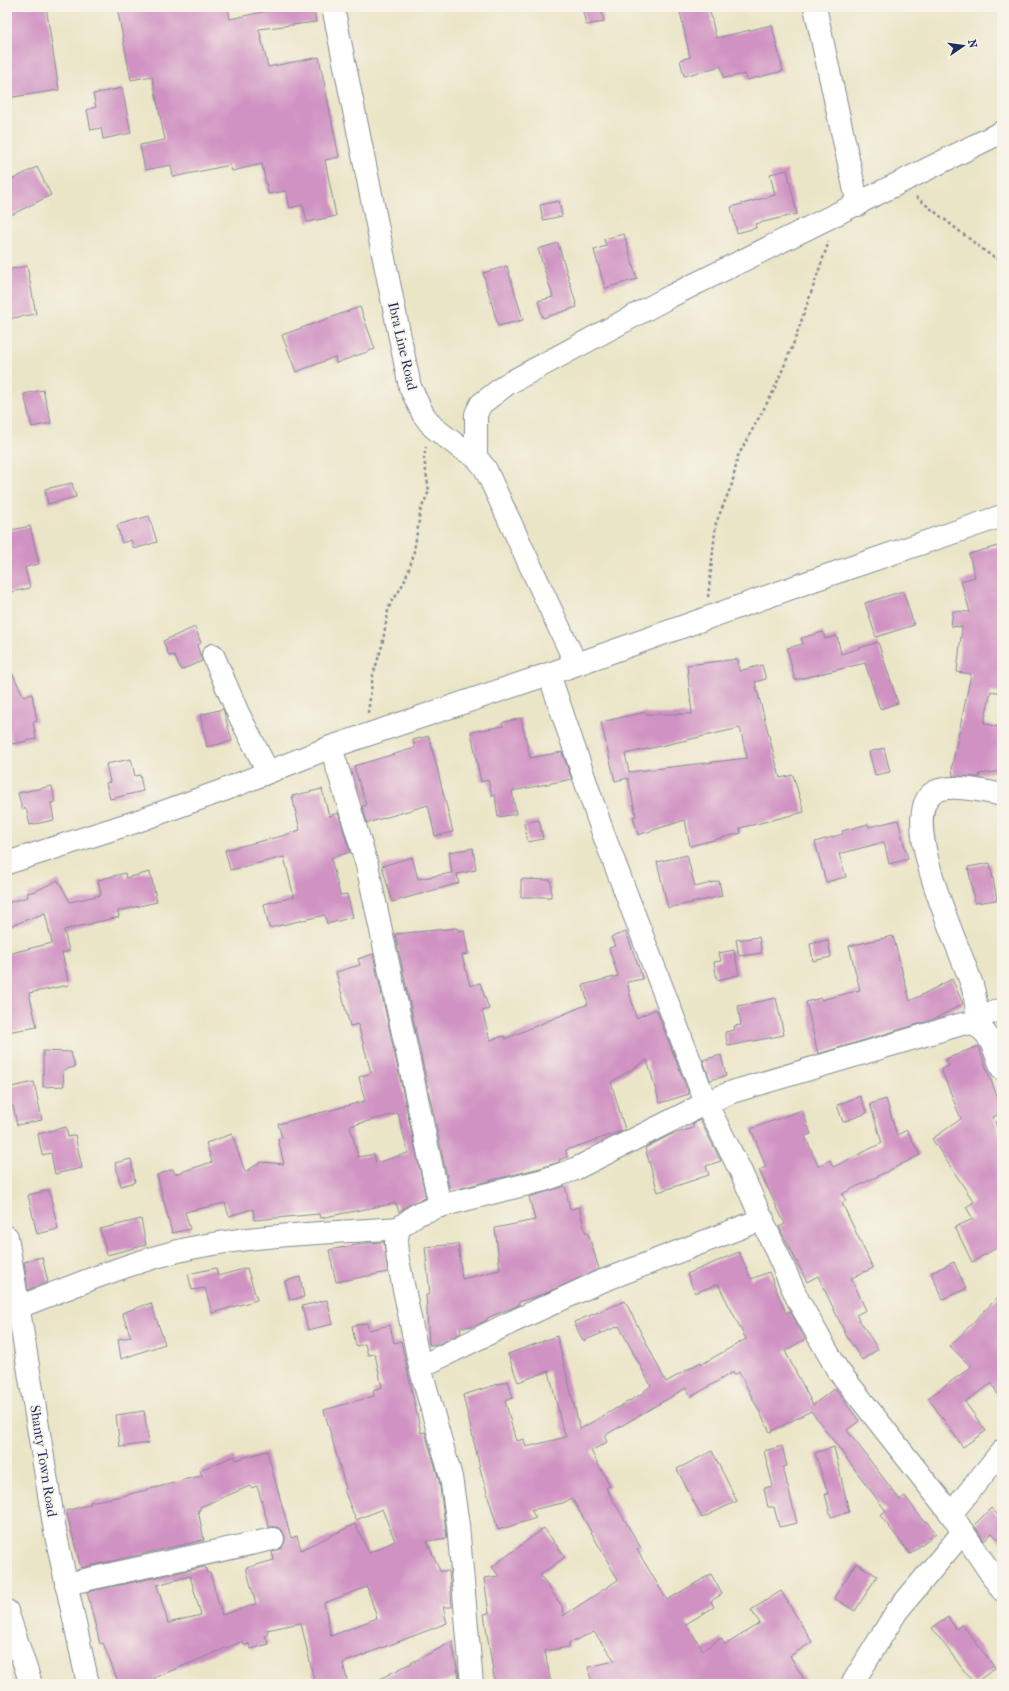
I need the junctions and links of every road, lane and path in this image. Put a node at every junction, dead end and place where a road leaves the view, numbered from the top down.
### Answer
1 (333, 7) edge
2 (815, 7) edge
3 (1002, 132) edge
4 (900, 184) junction
5 (858, 205) junction
6 (838, 214) junction
7 (1002, 262) edge
8 (433, 427) junction
9 (476, 456) junction
10 (1002, 516) edge
11 (705, 618) junction
12 (213, 654) dead end
13 (576, 664) junction
14 (549, 674) junction
15 (367, 735) junction
16 (331, 747) junction
17 (268, 772) junction
18 (1002, 795) edge
19 (7, 863) edge
20 (1002, 1009) edge
21 (977, 1021) junction
22 (1002, 1069) edge
23 (706, 1103) junction
24 (440, 1206) junction
25 (763, 1220) junction
26 (399, 1228) junction
27 (7, 1237) edge
28 (19, 1307) junction
29 (420, 1367) junction
30 (1002, 1451) edge
31 (951, 1514) junction
32 (963, 1532) junction
33 (273, 1539) dead end
34 (66, 1584) junction
35 (1002, 1590) edge
36 (7, 1611) edge
37 (31, 1684) edge
38 (88, 1684) edge
39 (472, 1684) edge
40 (852, 1684) edge

1 - 8 street, Ibra Line Road
2 - 5 street
3 - 4 street
4 - 5 street
4 - 7 path
5 - 6 street
6 - 9 street
6 - 11 path
8 - 9 street, Ibra Line Road
8 - 15 path
9 - 13 street, Ibra Line Road
10 - 11 street
11 - 13 street
12 - 17 street
13 - 14 street
14 - 15 street
14 - 23 street
15 - 16 street
16 - 17 street
16 - 24 street
17 - 19 street
18 - 21 street
20 - 21 street
21 - 22 street
21 - 23 street
23 - 24 street
23 - 25 street
24 - 26 street
25 - 29 street
25 - 31 street
26 - 28 street
26 - 29 street
27 - 28 street, Shanty Town Road
28 - 34 street, Shanty Town Road
29 - 39 street
30 - 31 street
31 - 32 street
32 - 35 street
32 - 40 street
33 - 34 street
34 - 38 street, Shanty Town Road
36 - 37 street

